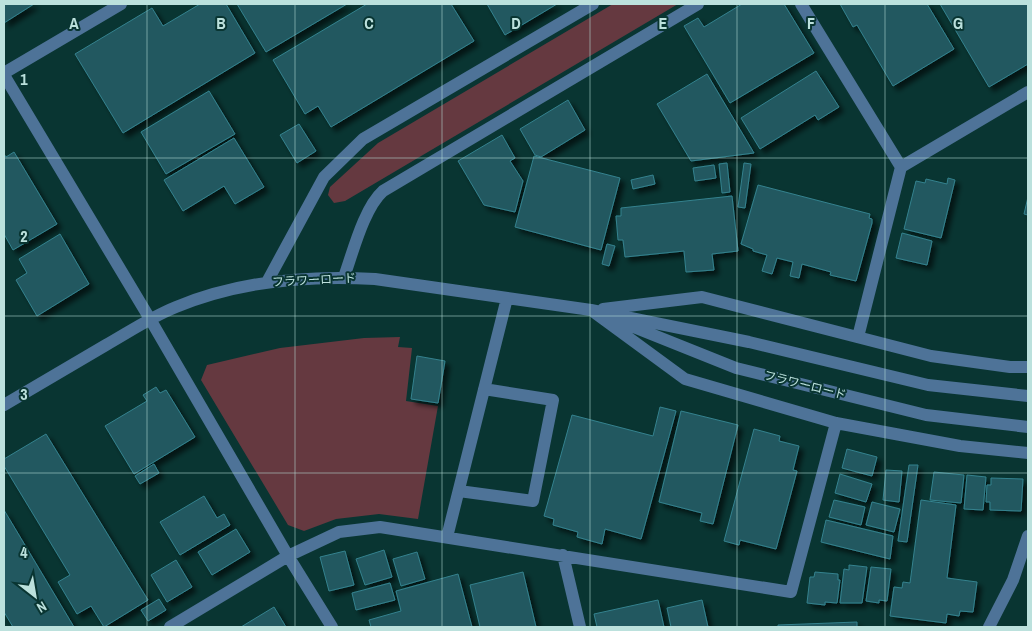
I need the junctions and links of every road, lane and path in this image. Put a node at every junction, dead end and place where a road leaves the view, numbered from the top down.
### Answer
1 (121, 4) edge
2 (593, 4) edge
3 (698, 4) edge
4 (801, 4) edge
5 (4, 74) edge
6 (1028, 92) edge
7 (901, 167) junction
8 (344, 277) junction
9 (267, 282) junction
10 (507, 298) junction
11 (591, 310) junction
12 (150, 320) junction
13 (858, 337) junction
14 (1028, 367) edge
15 (484, 389) junction
16 (1028, 396) edge
17 (4, 405) edge
18 (836, 424) junction
19 (1028, 427) edge
20 (1028, 453) edge
21 (459, 491) junction
22 (1028, 536) edge
23 (448, 537) junction
24 (563, 555) junction
25 (288, 556) junction
26 (170, 627) edge
27 (332, 627) edge
28 (580, 627) edge
29 (989, 627) edge

1 - 5 street
2 - 9 street
3 - 8 street
4 - 7 street
5 - 12 street
6 - 7 street
7 - 13 street
8 - 9 street, フラワーロード
8 - 10 street, フラワーロード
9 - 12 street, フラワーロード
10 - 11 street, フラワーロード
10 - 15 street
11 - 13 street
11 - 16 street, フラワーロード
11 - 18 street
11 - 19 street, フラワーロード
12 - 17 street, フラワーロード
12 - 25 street
13 - 14 street
15 - 21 street
15 - 21 street
18 - 20 street
18 - 24 street
21 - 23 street
22 - 29 street
23 - 24 street
23 - 25 street
24 - 28 street
25 - 26 street
25 - 27 street

